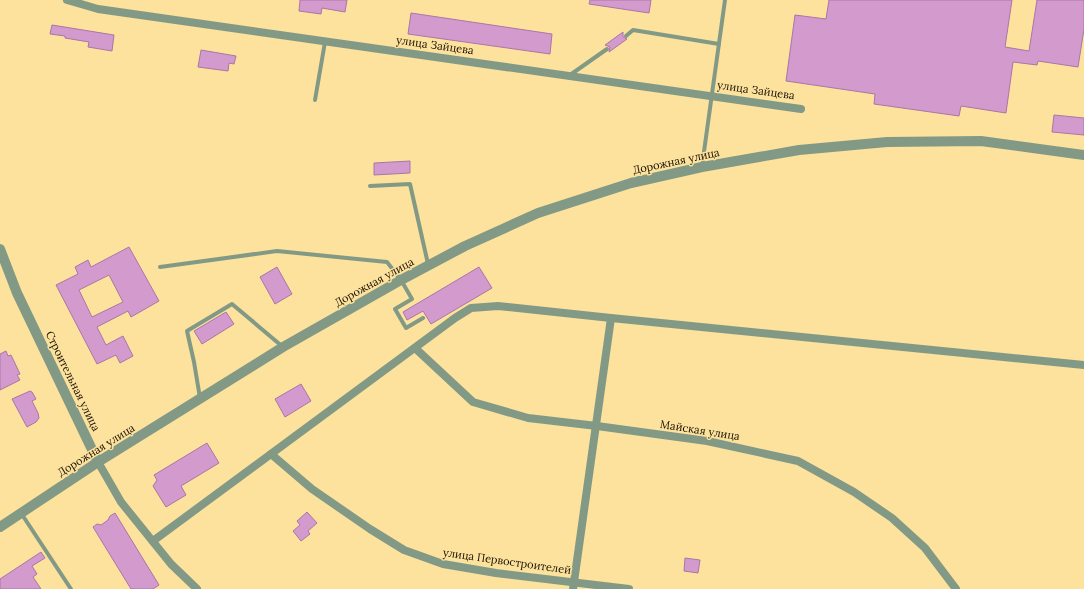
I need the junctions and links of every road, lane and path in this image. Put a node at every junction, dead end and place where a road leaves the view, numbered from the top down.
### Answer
1 (67, 0) edge
2 (726, 0) edge
3 (626, 36) dead end
4 (326, 41) junction
5 (719, 44) junction
6 (607, 49) dead end
7 (568, 76) junction
8 (712, 96) junction
9 (315, 100) dead end
10 (801, 109) dead end
11 (1084, 155) edge
12 (702, 167) junction
13 (370, 186) dead end
14 (0, 249) edge
15 (428, 266) junction
16 (160, 268) dead end
17 (401, 280) junction
18 (423, 318) dead end
19 (611, 318) junction
20 (283, 347) junction
21 (415, 348) junction
22 (1084, 365) edge
23 (200, 399) junction
24 (597, 426) junction
25 (271, 454) junction
26 (98, 462) junction
27 (21, 512) junction
28 (0, 527) edge
29 (153, 541) junction
30 (573, 585) edge
31 (71, 589) edge
32 (197, 589) edge
33 (629, 589) edge
34 (956, 589) edge

1 - 4 street, улица Зайцева
2 - 5 lane
3 - 5 lane
4 - 7 street, улица Зайцева
4 - 9 lane
5 - 8 lane
6 - 7 lane
7 - 8 street, улица Зайцева
8 - 10 street, улица Зайцева
8 - 12 lane
11 - 12 street, Дорожная улица
12 - 15 street, Дорожная улица
13 - 15 lane
14 - 26 street, Строительная улица
15 - 17 street, Дорожная улица
16 - 17 lane
17 - 18 lane
17 - 20 street, Дорожная улица
19 - 21 street
19 - 22 street
19 - 24 street
20 - 23 street, Дорожная улица
20 - 23 lane
21 - 24 street, Майская улица
21 - 25 street
23 - 26 street, Дорожная улица
24 - 30 street
24 - 34 street, Майская улица
25 - 29 street
25 - 30 street, улица Первостроителей
26 - 27 street, Дорожная улица
26 - 29 street, Строительная улица
27 - 28 street, Дорожная улица
27 - 31 lane
29 - 32 street, Строительная улица
30 - 33 street, улица Первостроителей

